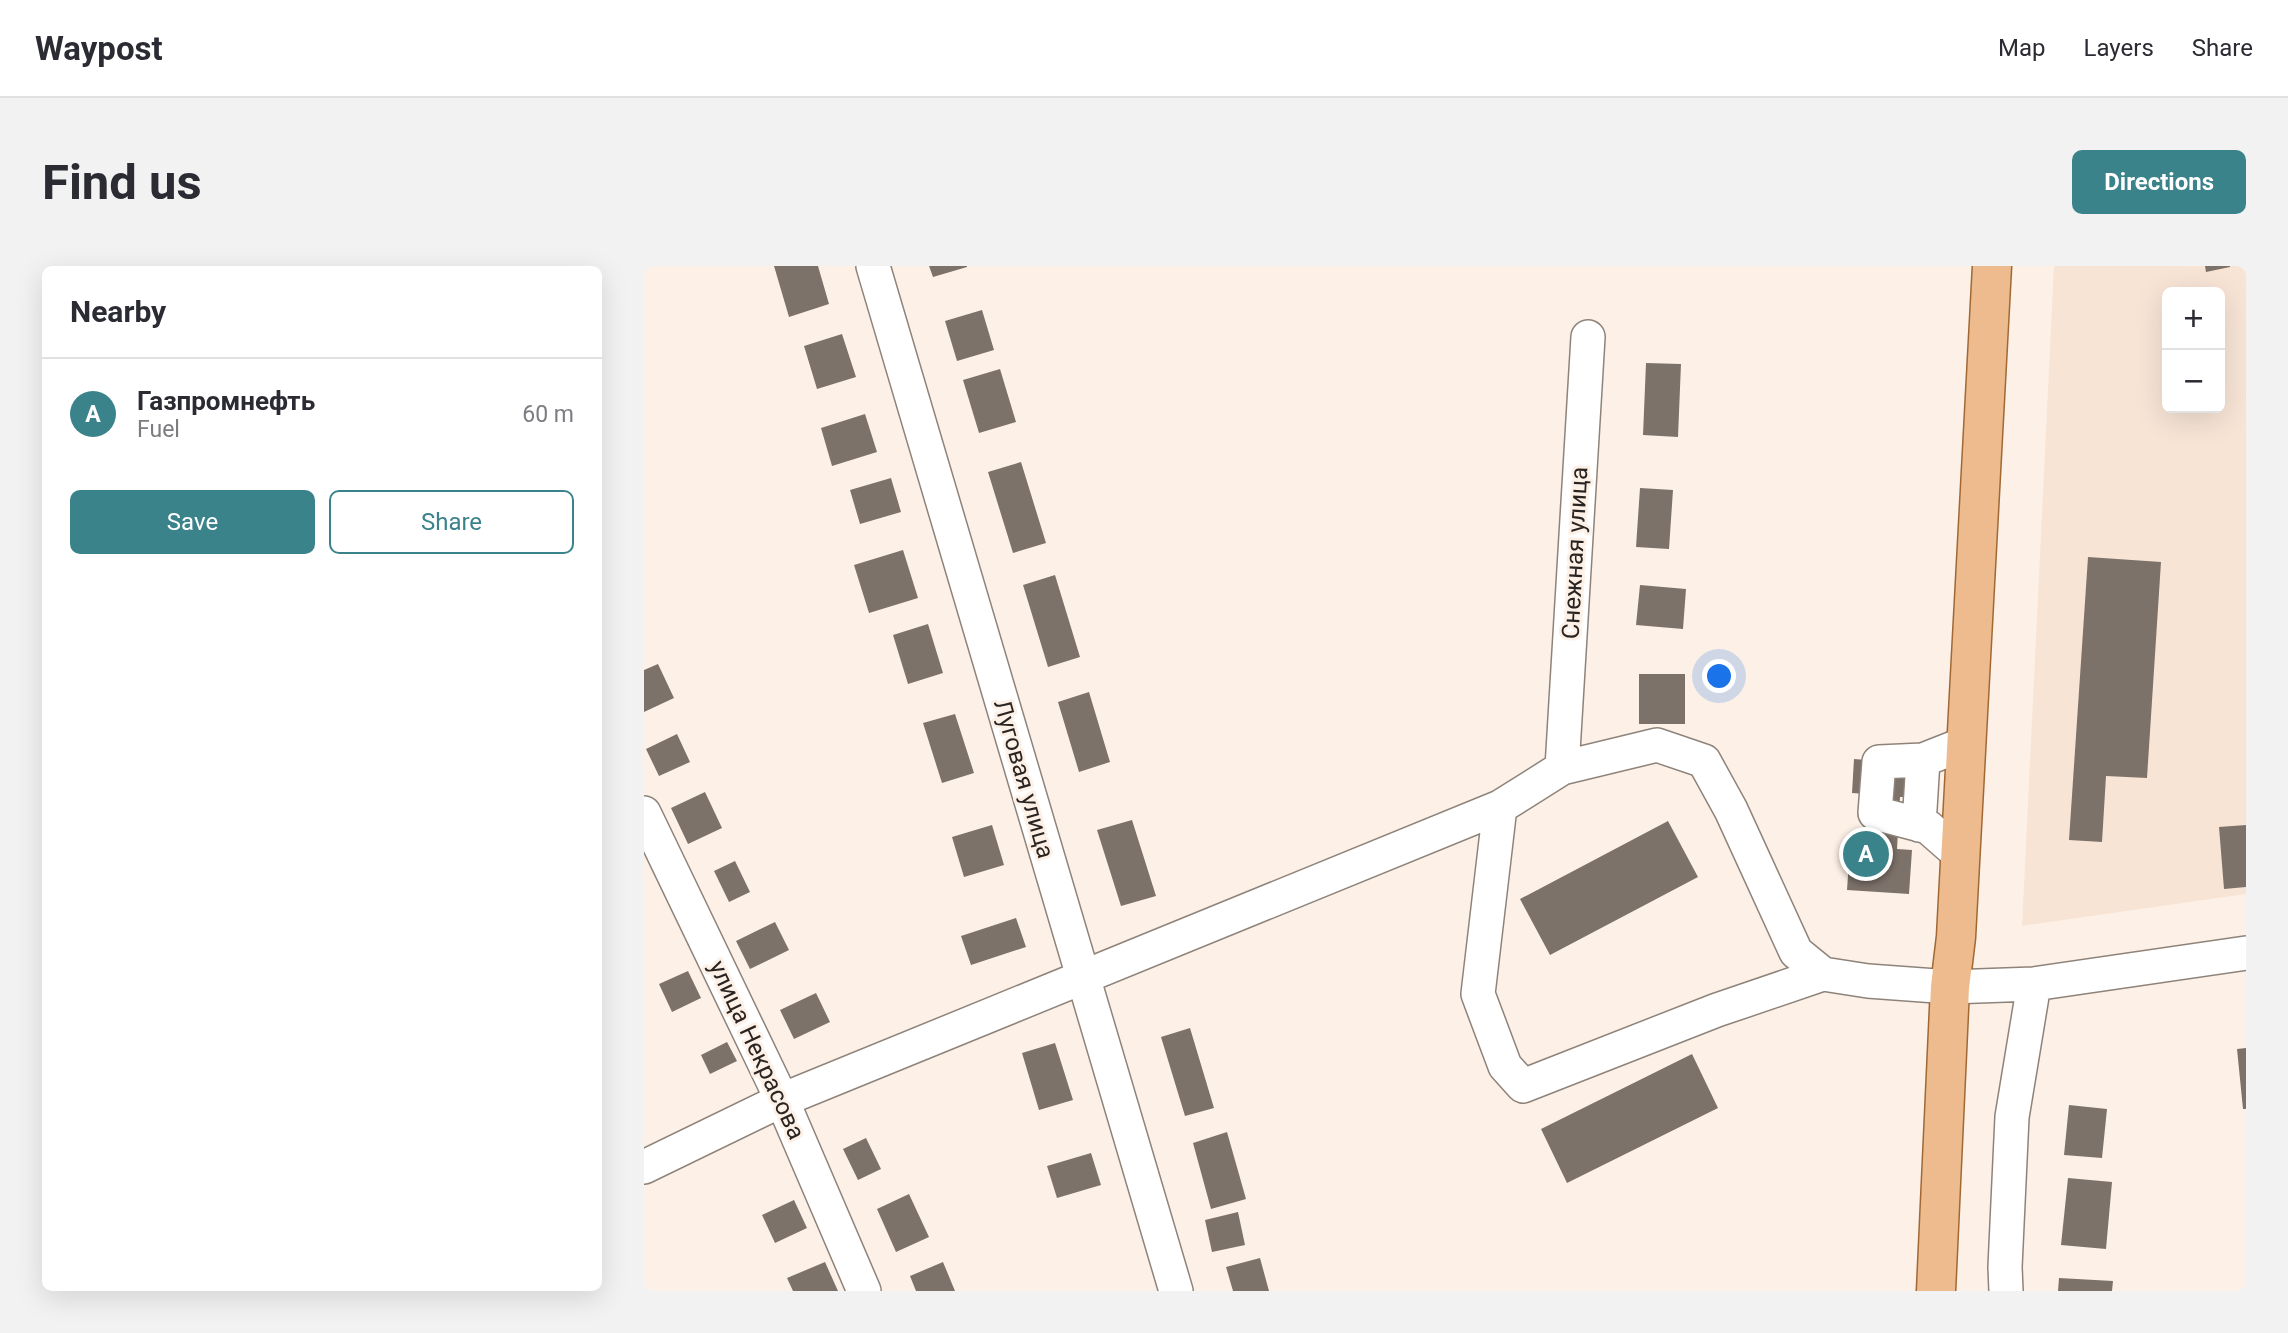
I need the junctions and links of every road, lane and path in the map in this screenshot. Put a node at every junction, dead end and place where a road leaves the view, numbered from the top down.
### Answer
1 (873, 266) edge
2 (1992, 266) edge
3 (1588, 337) dead end
4 (1966, 743) junction
5 (1912, 761) junction
6 (1562, 768) junction
7 (1500, 807) junction
8 (644, 813) edge
9 (1909, 822) junction
10 (1960, 855) junction
11 (2246, 953) edge
12 (1823, 974) junction
13 (1082, 977) junction
14 (2034, 984) junction
15 (1950, 987) junction
16 (782, 1100) junction
17 (644, 1167) edge
18 (864, 1291) edge
19 (1176, 1291) edge
20 (1936, 1291) edge
21 (2006, 1291) edge

1 - 13 street, Луговая улица
2 - 4 main road
3 - 6 street, Снежная улица
4 - 5 street
4 - 10 main road
5 - 9 street
5 - 9 street
6 - 7 street
6 - 12 street
7 - 12 street
7 - 13 street
8 - 16 street, улица Некрасова
9 - 10 street
10 - 15 main road
11 - 14 street
12 - 15 street
13 - 16 street
13 - 19 street, Луговая улица
14 - 15 street
14 - 21 street
15 - 20 main road
16 - 17 street
16 - 18 street, улица Некрасова

